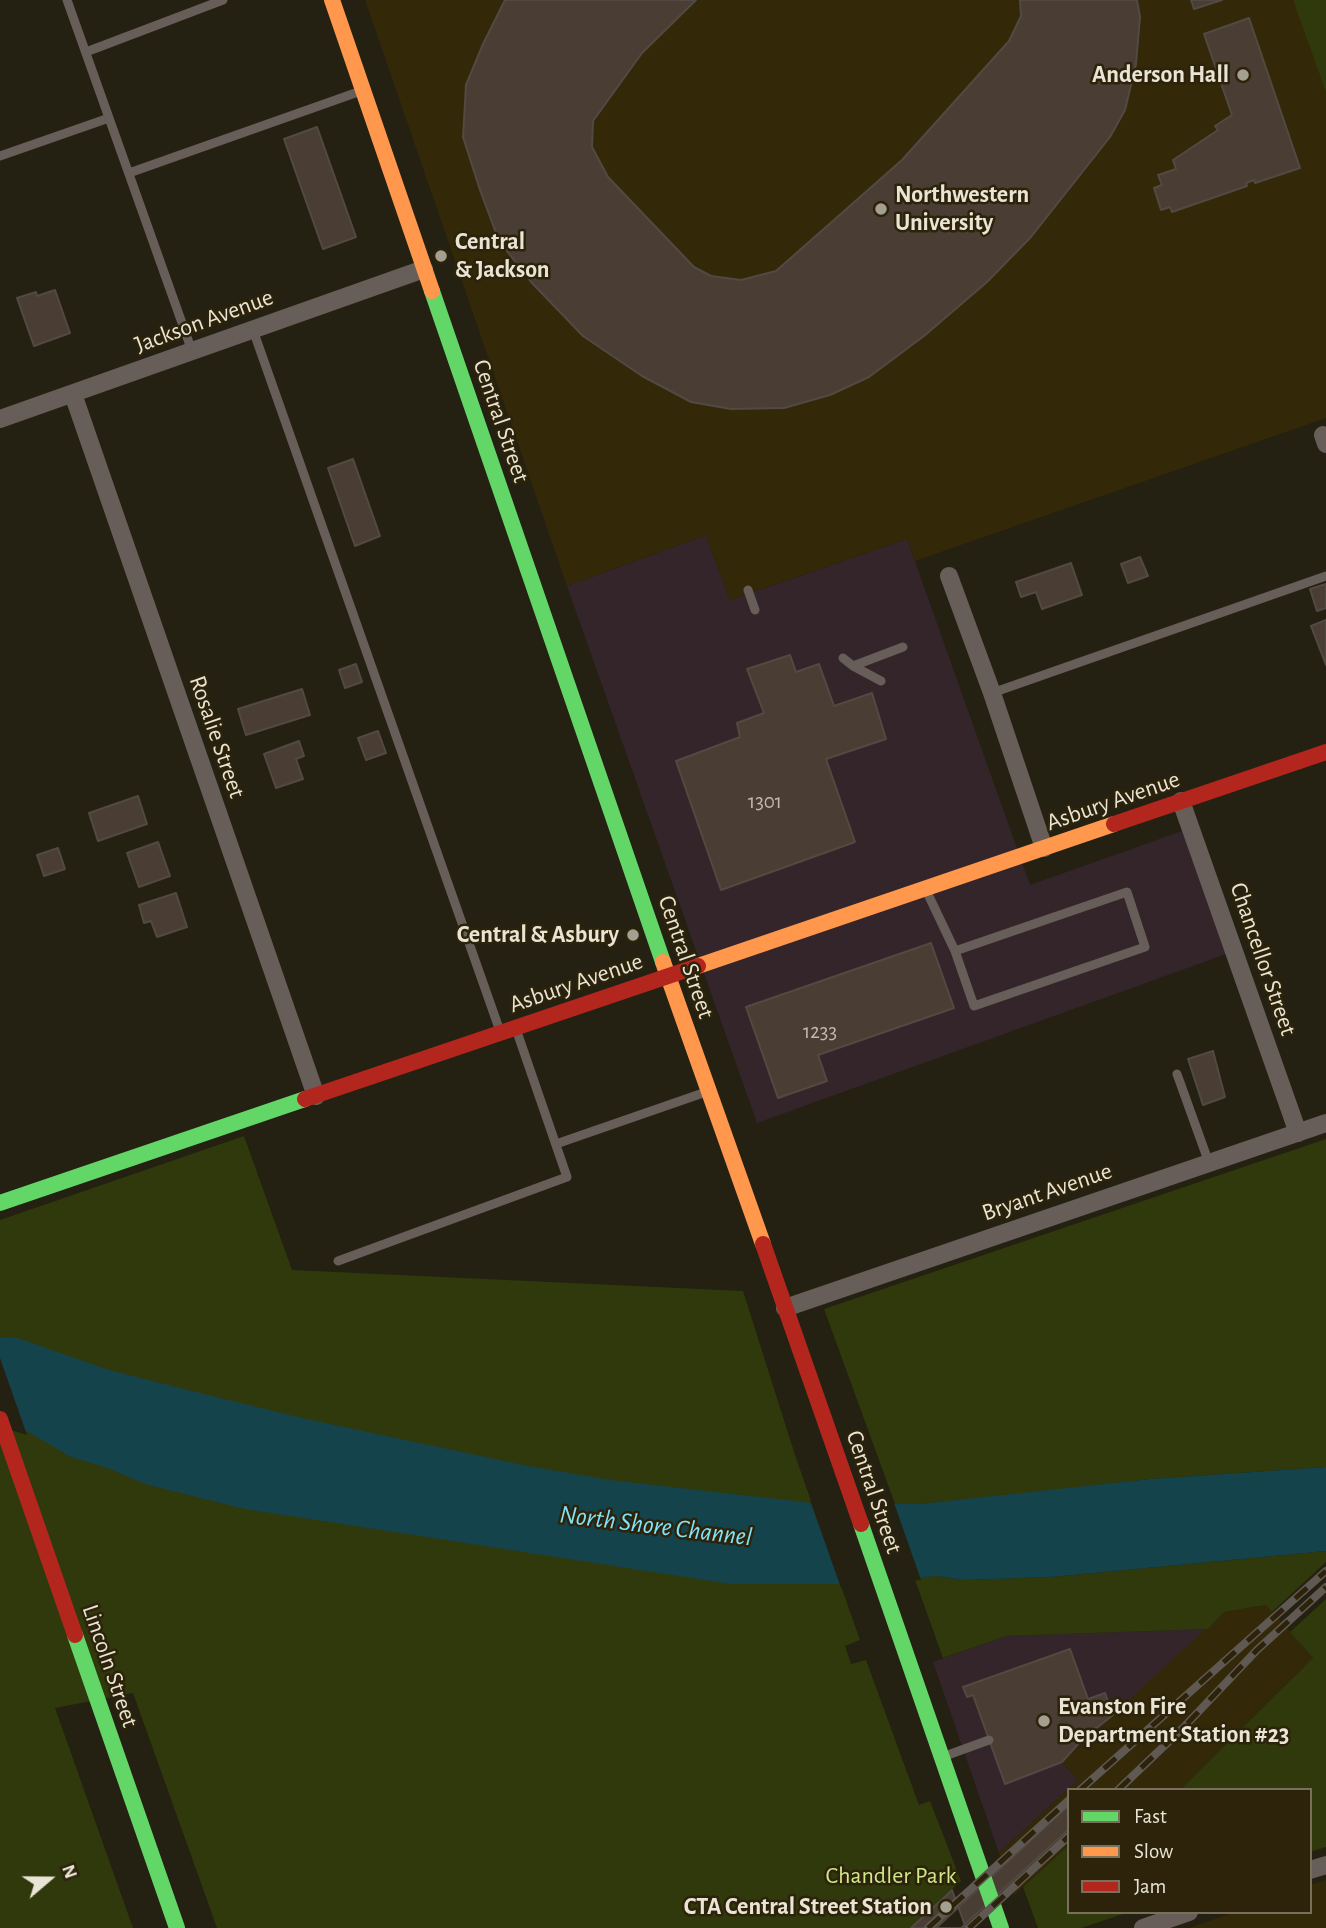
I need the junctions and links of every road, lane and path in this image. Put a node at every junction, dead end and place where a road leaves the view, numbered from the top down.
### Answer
1 (67, 0) edge
2 (223, 0) edge
3 (332, 0) edge
4 (86, 52) junction
5 (363, 91) junction
6 (109, 118) junction
7 (0, 156) edge
8 (129, 173) junction
9 (424, 269) junction
10 (253, 330) junction
11 (192, 351) junction
12 (73, 394) junction
13 (0, 419) edge
14 (949, 576) dead end
15 (1326, 576) edge
16 (748, 590) dead end
17 (755, 610) dead end
18 (903, 647) dead end
19 (843, 658) dead end
20 (853, 666) junction
21 (881, 681) dead end
22 (992, 693) junction
23 (1326, 751) edge
24 (1181, 801) junction
25 (1044, 848) junction
26 (925, 889) junction
27 (955, 951) junction
28 (668, 976) junction
29 (508, 1030) junction
30 (1177, 1074) dead end
31 (708, 1091) junction
32 (316, 1096) junction
33 (1326, 1123) edge
34 (1298, 1133) junction
35 (556, 1144) junction
36 (1209, 1163) junction
37 (0, 1203) edge
38 (338, 1261) dead end
39 (785, 1308) junction
40 (0, 1419) edge
41 (989, 1740) dead end
42 (941, 1757) junction
43 (1183, 1914) edge
44 (177, 1928) edge
45 (1001, 1928) edge
46 (1143, 1928) edge

1 - 4 lane
2 - 4 lane
3 - 5 main road, Central Street
4 - 6 lane
5 - 8 lane
5 - 9 main road, Central Street
6 - 7 lane
6 - 8 lane
8 - 11 lane
9 - 10 street, Jackson Avenue
9 - 28 main road, Central Street
10 - 11 street, Jackson Avenue
10 - 29 lane
11 - 12 street, Jackson Avenue
12 - 13 street, Jackson Avenue
12 - 32 street, Rosalie Street
14 - 22 street
15 - 22 lane
16 - 17 lane
18 - 20 lane
19 - 20 lane
20 - 21 lane
22 - 25 street
23 - 24 main road, Asbury Avenue
24 - 25 main road, Asbury Avenue
24 - 34 street, Chancellor Street
25 - 26 main road, Asbury Avenue
26 - 27 lane
26 - 28 main road, Asbury Avenue
27 - 27 lane
28 - 29 main road, Asbury Avenue
28 - 31 main road, Central Street
29 - 32 main road, Asbury Avenue
29 - 35 lane
30 - 36 lane
31 - 35 lane
31 - 39 main road, Central Street
32 - 37 main road, Asbury Avenue
33 - 34 street, Bryant Avenue
34 - 36 street, Bryant Avenue
35 - 38 lane
36 - 39 street, Bryant Avenue
39 - 42 main road, Central Street
40 - 44 main road, Lincoln Street
41 - 42 lane
42 - 45 main road, Central Street
43 - 46 street

